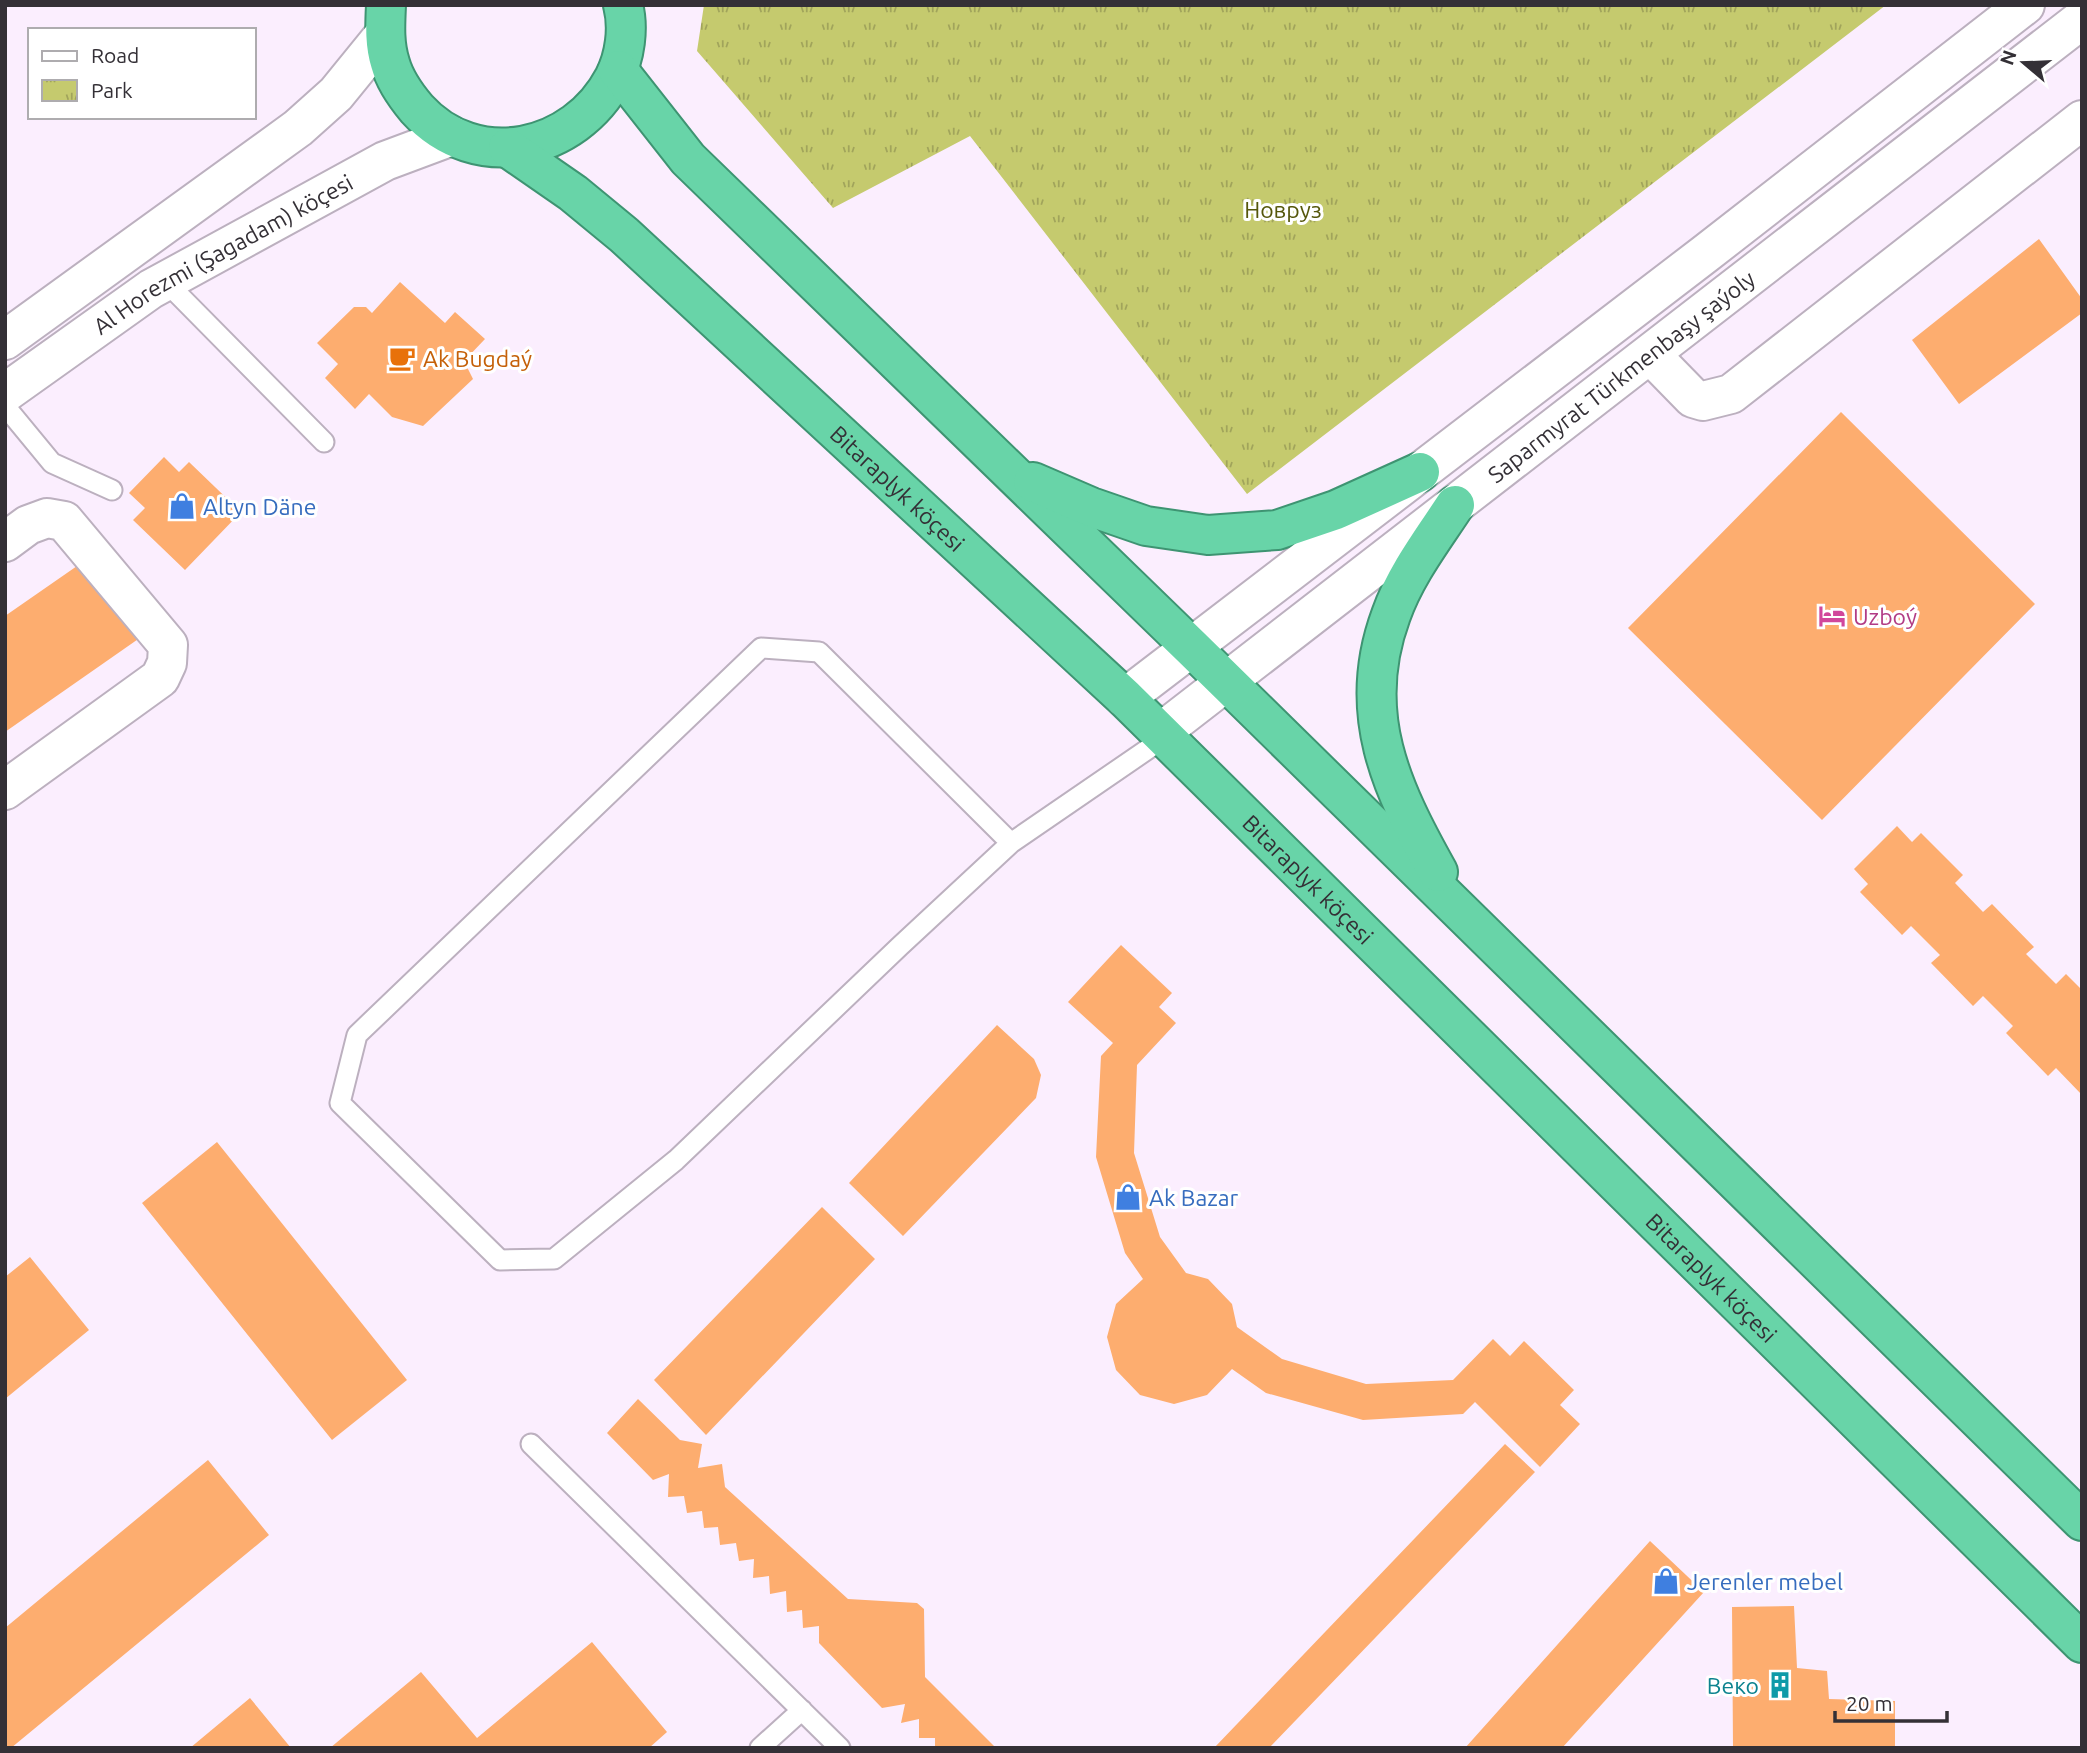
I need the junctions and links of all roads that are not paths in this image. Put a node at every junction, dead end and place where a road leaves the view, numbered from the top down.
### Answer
1 (623, 5) edge
2 (2025, 5) edge
3 (2082, 19) edge
4 (385, 20) edge
5 (618, 70) junction
6 (2082, 120) edge
7 (452, 136) junction
8 (508, 148) junction
9 (165, 281) junction
10 (5, 340) edge
11 (1651, 355) junction
12 (5, 393) edge
13 (5, 406) edge
14 (324, 442) dead end
15 (1420, 471) junction
16 (1011, 472) junction
17 (112, 490) dead end
18 (1455, 505) junction
19 (5, 542) edge
20 (1190, 646) junction
21 (1227, 681) junction
22 (1125, 698) junction
23 (1162, 736) junction
24 (5, 790) edge
25 (1011, 843) junction
26 (1459, 910) junction
27 (531, 1444) dead end
28 (2082, 1521) edge
29 (2082, 1643) edge
30 (802, 1710) junction
31 (760, 1748) edge
32 (840, 1748) edge

1 - 5 highway
2 - 15 main road, Saparmyrat Türkmenbaşy şaýoly
3 - 11 main road, Saparmyrat Türkmenbaşy şaýoly
4 - 7 highway
4 - 10 main road, Al Horezmi (Şagadam) köçesi
5 - 8 highway
5 - 16 highway
6 - 11 main road
7 - 8 highway
7 - 9 main road, Al Horezmi (Şagadam) köçesi
8 - 22 highway, Bitaraplyk köçesi
9 - 12 main road, Al Horezmi (Şagadam) köçesi
9 - 14 lane
11 - 18 main road, Saparmyrat Türkmenbaşy şaýoly
13 - 17 lane
15 - 16 highway
15 - 20 main road, Saparmyrat Türkmenbaşy şaýoly
16 - 20 highway
18 - 21 main road, Saparmyrat Türkmenbaşy şaýoly
18 - 26 highway
19 - 24 main road
20 - 21 highway
20 - 22 main road, Saparmyrat Türkmenbaşy şaýoly
21 - 23 main road, Saparmyrat Türkmenbaşy şaýoly
21 - 26 highway
22 - 23 highway, Bitaraplyk köçesi
23 - 25 lane
23 - 29 highway, Bitaraplyk köçesi
25 - 25 lane
26 - 28 highway
27 - 30 lane
30 - 31 lane
30 - 32 lane

